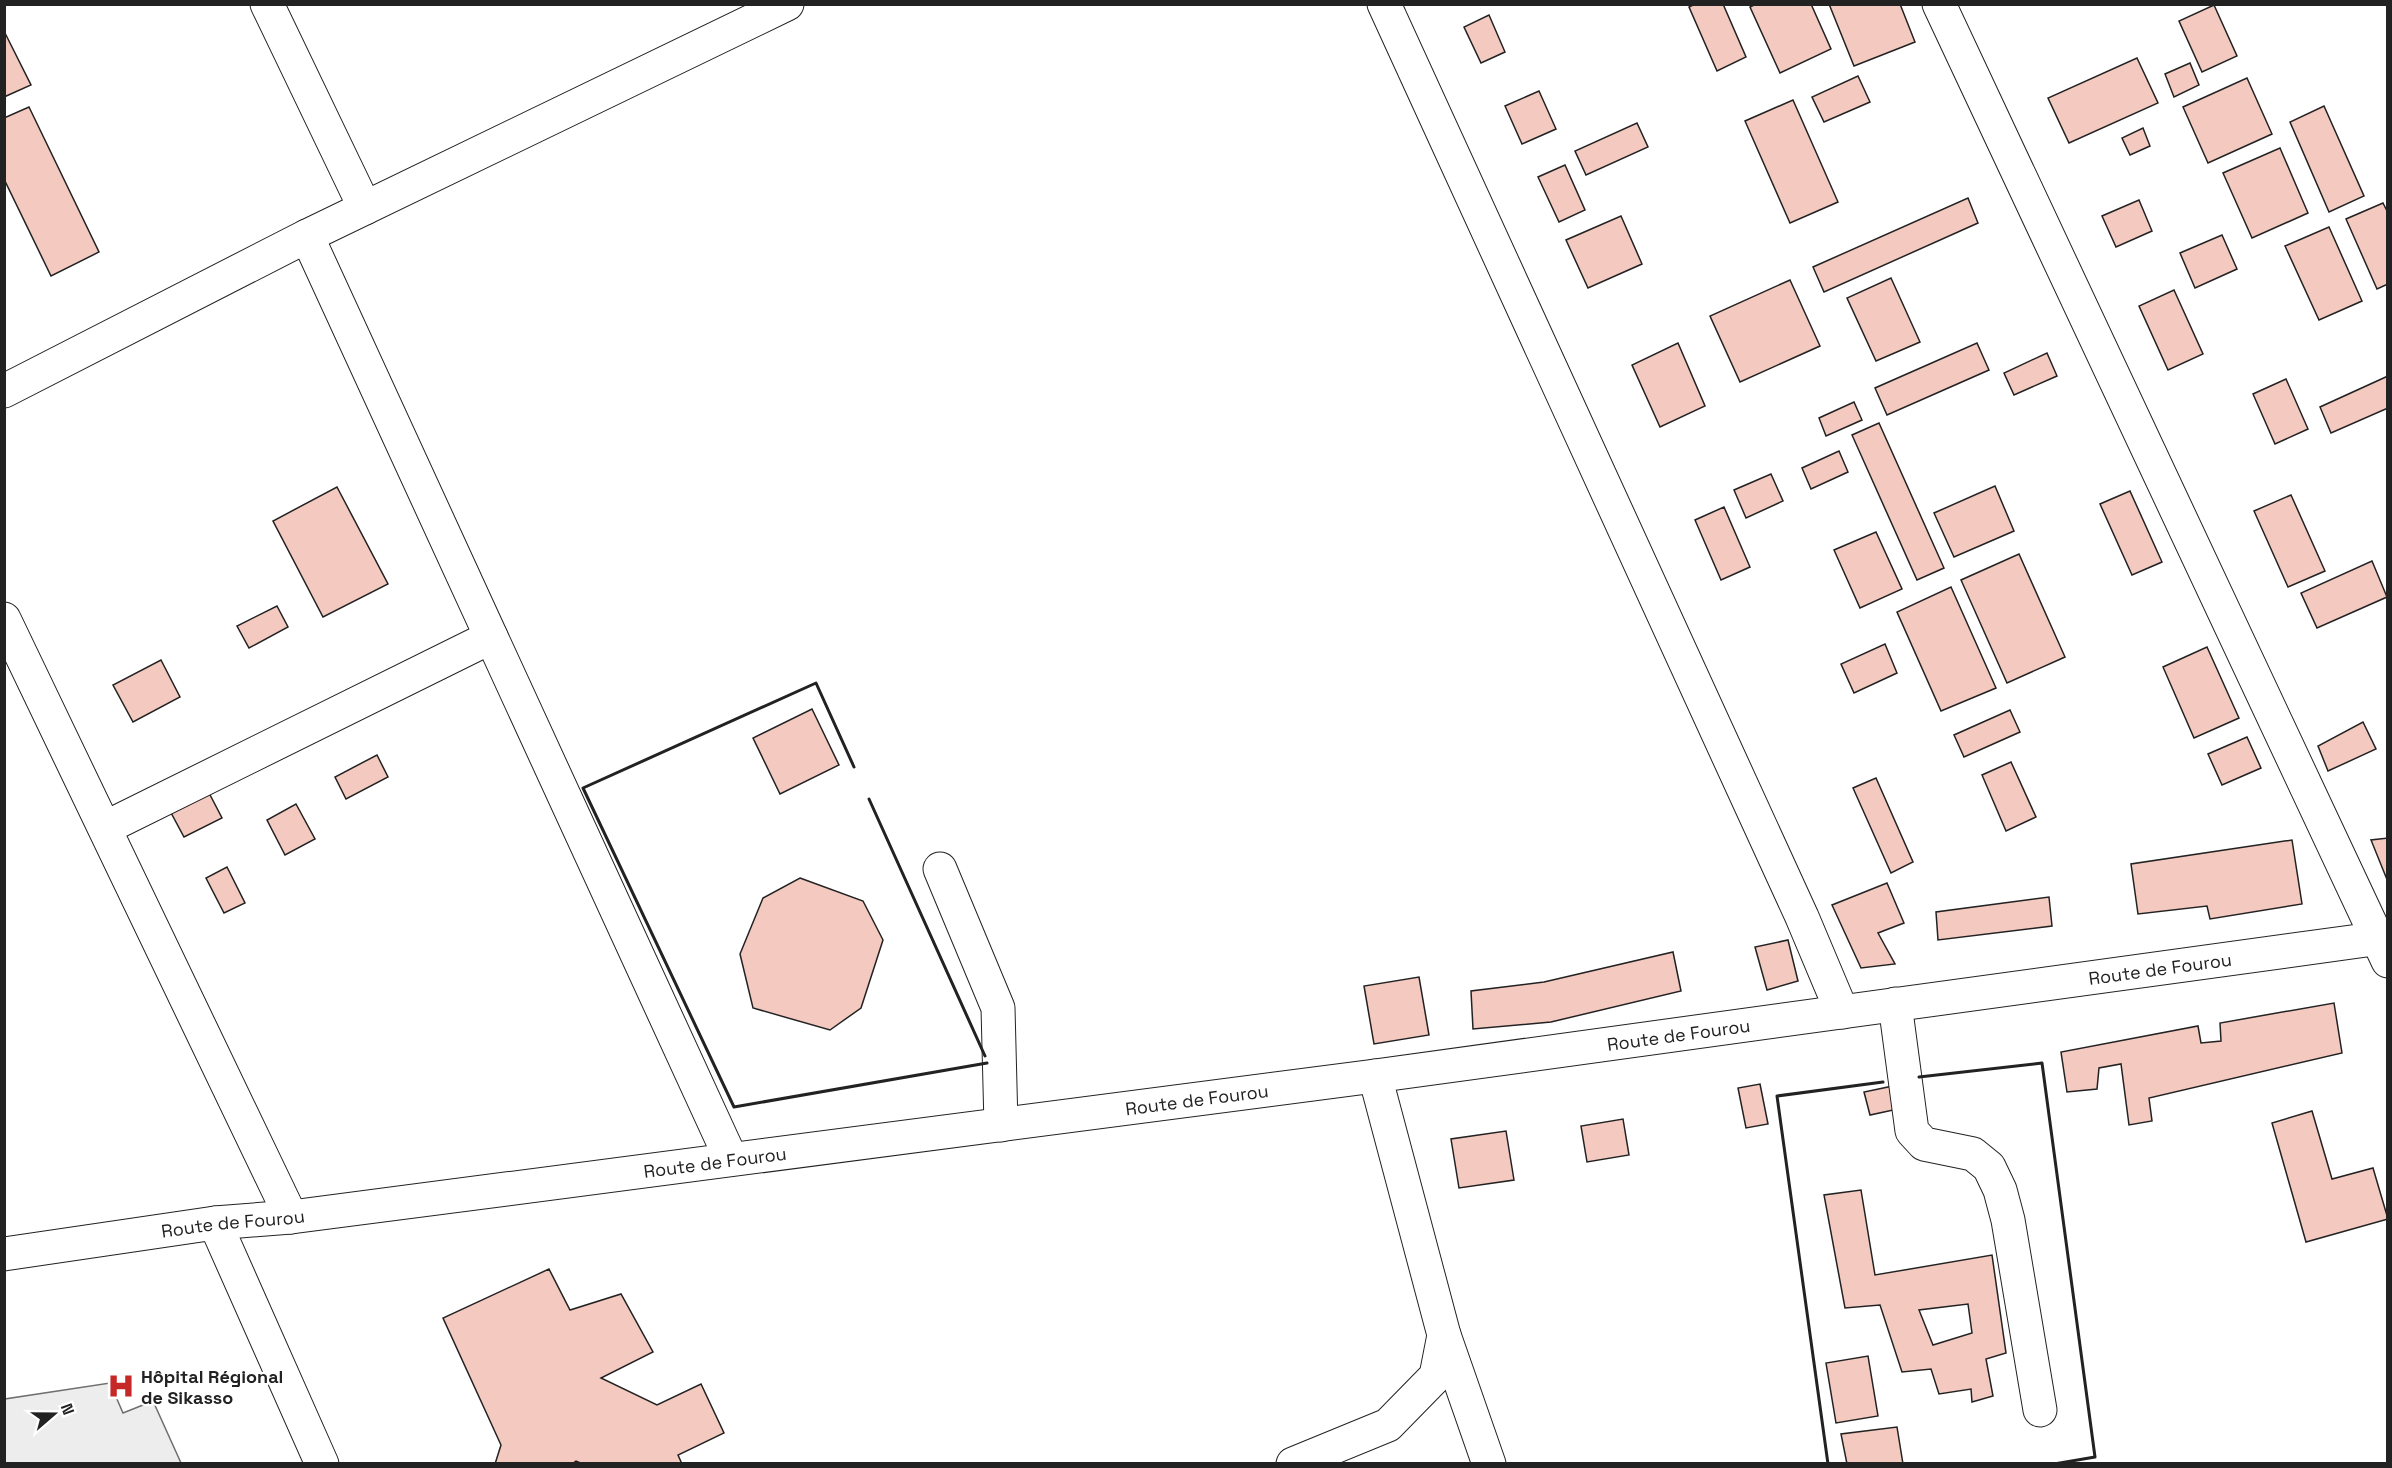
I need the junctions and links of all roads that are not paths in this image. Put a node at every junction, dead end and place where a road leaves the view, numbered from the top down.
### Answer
1 (267, 4) edge
2 (787, 4) edge
3 (1384, 4) edge
4 (1939, 4) edge
5 (365, 208) junction
6 (307, 236) junction
7 (4, 391) edge
8 (4, 619) edge
9 (491, 637) junction
10 (105, 828) junction
11 (940, 869) dead end
12 (2384, 946) edge
13 (1895, 1004) junction
14 (1842, 1012) junction
15 (1375, 1076) junction
16 (1001, 1125) junction
17 (731, 1159) junction
18 (291, 1217) junction
19 (215, 1223) junction
20 (4, 1254) edge
21 (1444, 1335) junction
22 (2040, 1410) dead end
23 (1304, 1461) edge
24 (322, 1464) edge
25 (1489, 1464) edge

1 - 5 street
2 - 5 street
3 - 14 street
4 - 12 street
5 - 6 street
6 - 7 street
6 - 9 street
8 - 10 street
9 - 10 street
9 - 17 street
10 - 18 street
11 - 16 street
12 - 13 street, Route de Fourou
13 - 14 street, Route de Fourou
13 - 22 street
14 - 15 street, Route de Fourou
15 - 16 street, Route de Fourou
15 - 21 street
16 - 17 street, Route de Fourou
17 - 18 street, Route de Fourou
18 - 19 street, Route de Fourou
19 - 20 street, Route de Fourou
19 - 24 street
21 - 23 street
21 - 25 street

